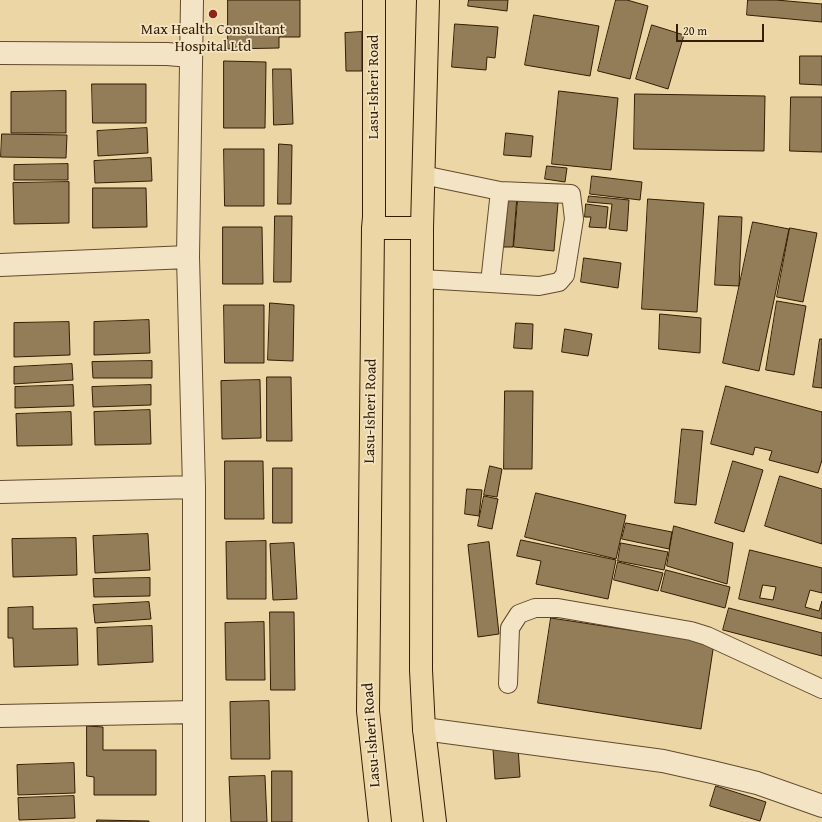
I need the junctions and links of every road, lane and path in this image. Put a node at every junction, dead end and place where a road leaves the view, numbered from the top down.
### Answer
1 (192, 0) edge
2 (374, 0) edge
3 (428, 0) edge
4 (0, 53) edge
5 (191, 56) junction
6 (423, 175) junction
7 (500, 191) junction
8 (373, 228) junction
9 (422, 228) junction
10 (188, 257) junction
11 (0, 265) edge
12 (422, 279) junction
13 (490, 283) junction
14 (194, 486) junction
15 (0, 492) edge
16 (508, 684) dead end
17 (822, 689) edge
18 (194, 712) junction
19 (0, 716) edge
20 (424, 729) junction
21 (822, 806) edge
22 (194, 822) edge
23 (380, 822) edge
24 (435, 822) edge

1 - 5 street
2 - 8 main road, Lasu-Isheri Road
3 - 6 main road
4 - 5 street
5 - 10 street
6 - 7 lane
6 - 9 main road
7 - 13 lane
7 - 13 lane
8 - 9 main road
8 - 23 main road, Lasu-Isheri Road
9 - 12 main road
10 - 11 street
10 - 14 street
12 - 13 lane
12 - 20 main road
14 - 15 street
14 - 18 street
16 - 17 lane
18 - 19 street
18 - 22 street
20 - 21 street
20 - 24 main road

